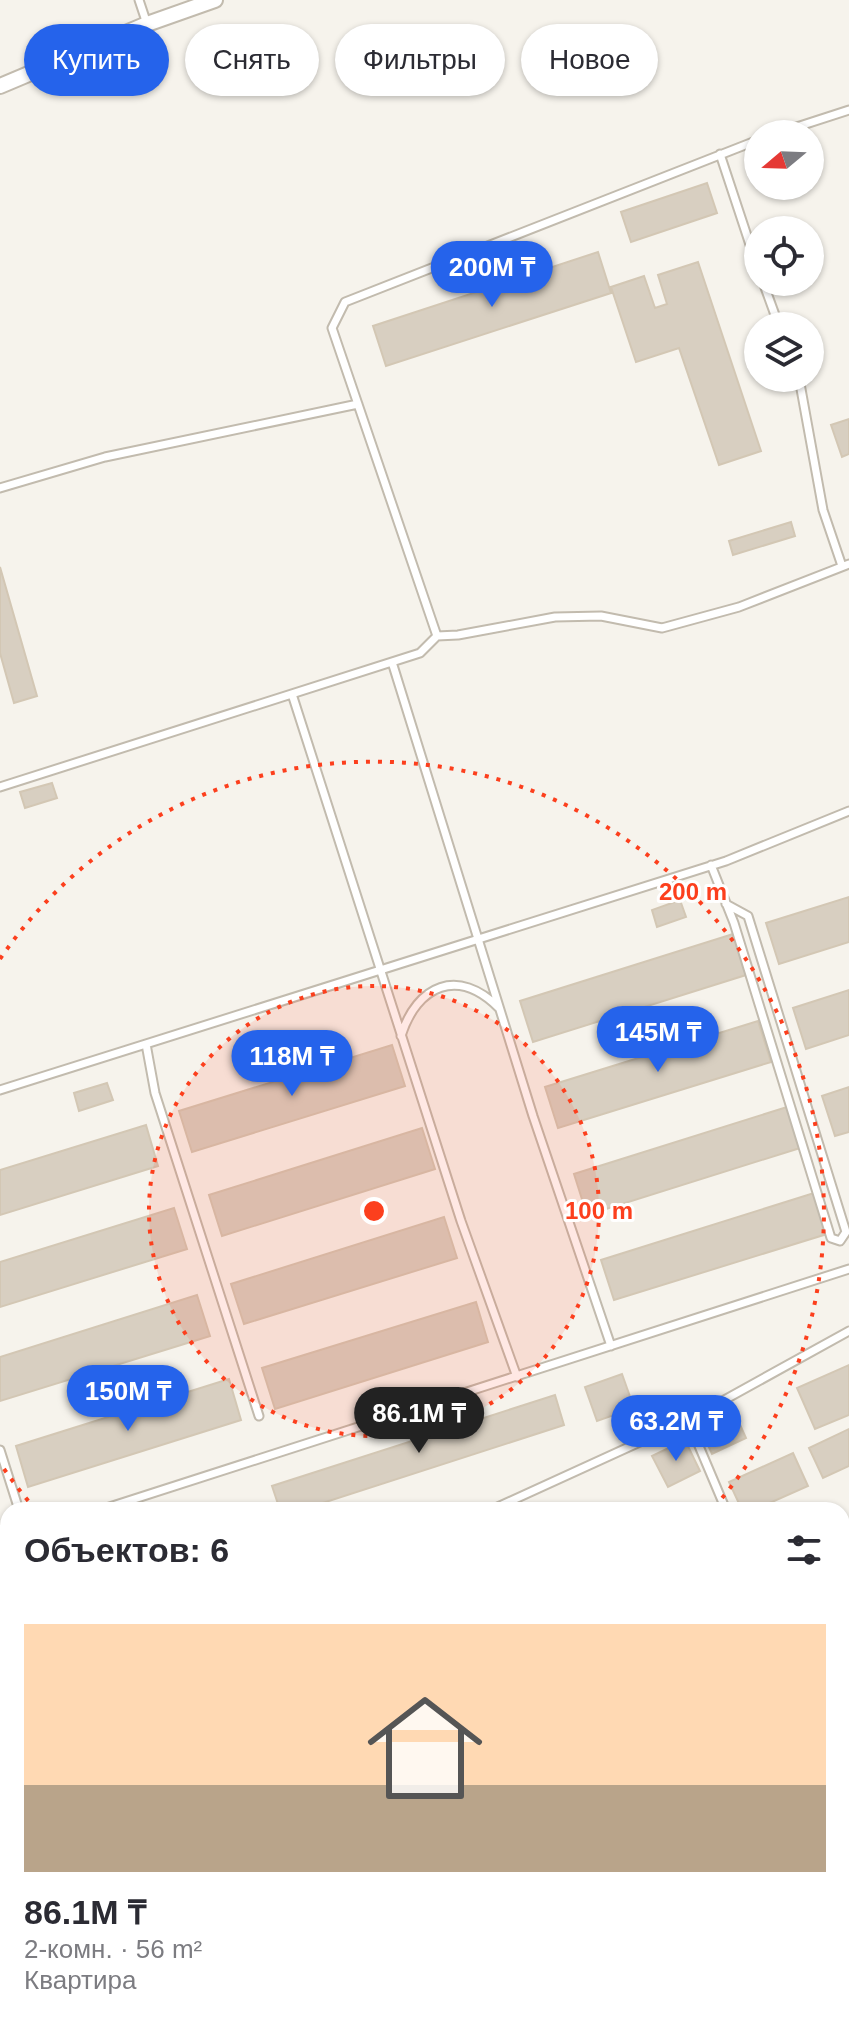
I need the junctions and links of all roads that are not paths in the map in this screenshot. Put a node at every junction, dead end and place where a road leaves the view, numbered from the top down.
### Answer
1 (139, 0) edge
2 (215, 0) edge
3 (147, 24) joint
4 (24, 76) edge
5 (0, 86) edge
6 (849, 110) edge
7 (818, 120) edge
8 (744, 145) edge
9 (720, 154) junction
10 (744, 227) edge
11 (802, 392) edge
12 (358, 404) junction
13 (0, 488) edge
14 (846, 565) edge
15 (437, 636) junction
16 (392, 662) junction
17 (292, 694) junction
18 (0, 787) edge
19 (849, 811) edge
20 (711, 865) junction
21 (726, 904) junction
22 (478, 940) junction
23 (380, 971) junction
24 (500, 1010) junction
25 (401, 1036) junction
26 (146, 1044) junction
27 (0, 1090) edge
28 (849, 1269) edge
29 (849, 1331) edge
30 (611, 1346) junction
31 (517, 1377) junction
32 (259, 1416) dead end
33 (688, 1420) junction
34 (0, 1450) edge
35 (16, 1502) edge
36 (125, 1502) edge
37 (509, 1502) edge
38 (723, 1502) edge

1 - 3 lane
2 - 3 street
4 - 5 street
6 - 7 lane
8 - 9 lane
9 - 10 lane
9 - 12 lane
11 - 14 lane
12 - 13 lane
12 - 15 lane
14 - 15 lane
15 - 16 lane
16 - 17 lane
16 - 22 lane
17 - 18 lane
17 - 23 lane
19 - 20 lane
20 - 21 lane
20 - 22 lane
21 - 21 lane
22 - 23 lane
22 - 24 lane
23 - 25 lane
23 - 26 lane
24 - 25 lane
24 - 30 lane
25 - 31 lane
26 - 27 lane
26 - 32 lane
28 - 30 lane
29 - 33 lane
30 - 31 lane
31 - 36 lane
33 - 37 lane
33 - 38 lane
34 - 35 lane

